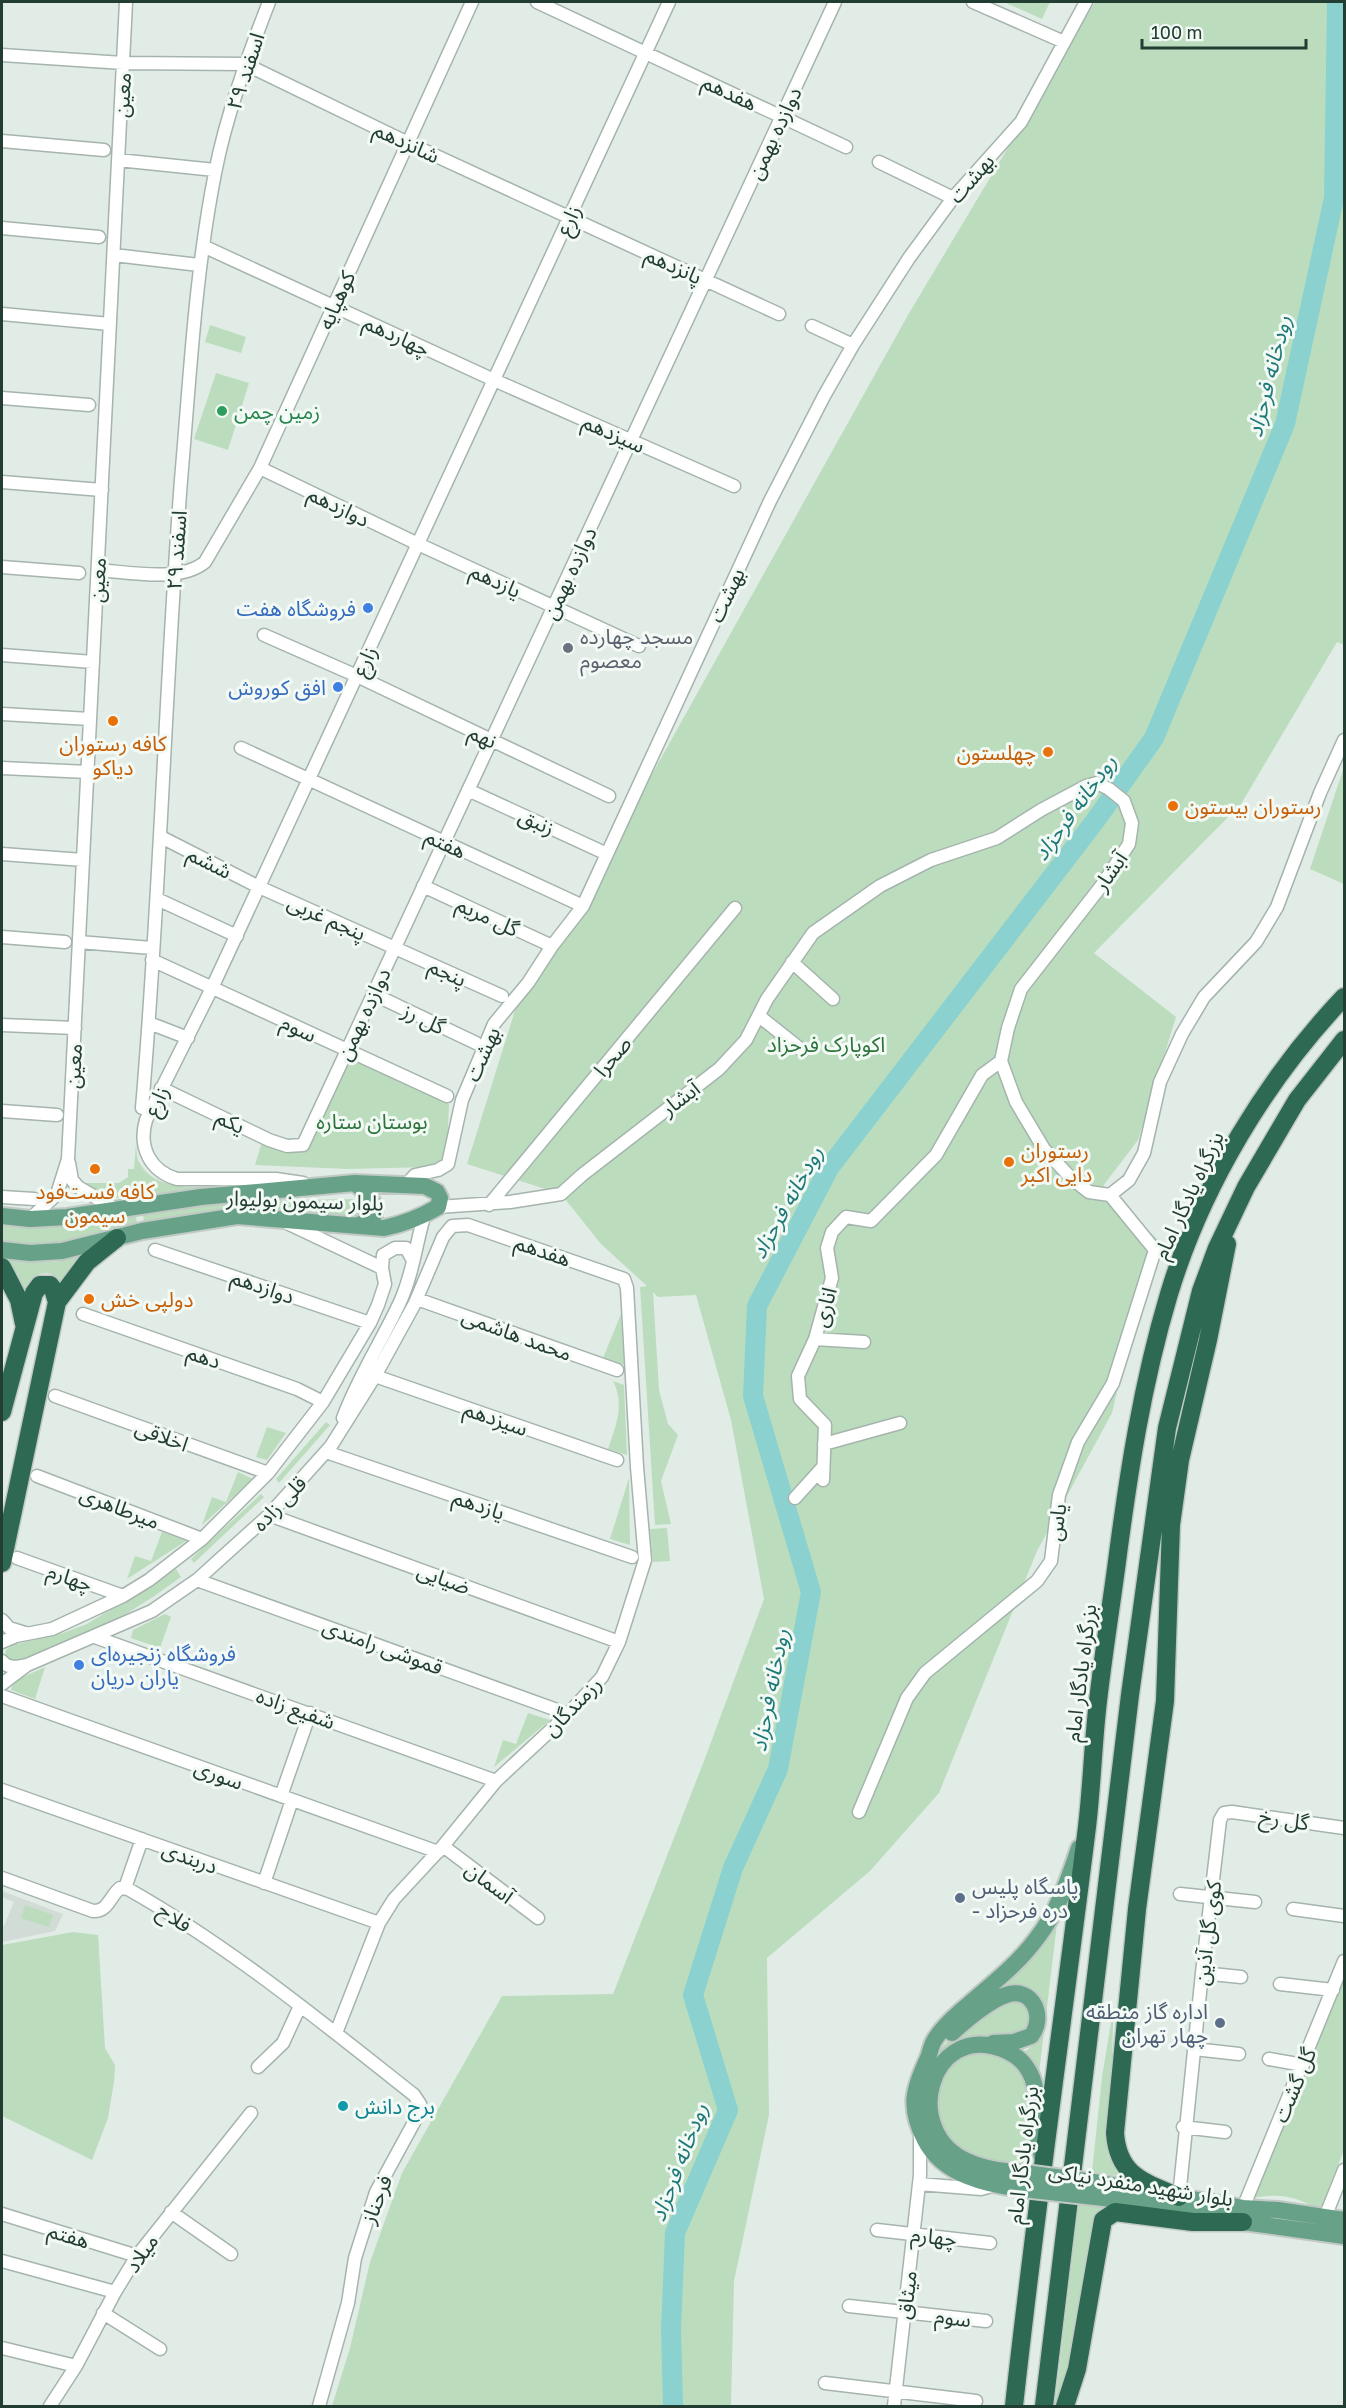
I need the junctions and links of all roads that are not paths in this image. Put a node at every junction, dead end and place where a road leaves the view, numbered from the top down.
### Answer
1 (126, 2) edge
2 (269, 2) edge
3 (472, 2) edge
4 (537, 2) edge
5 (669, 2) edge
6 (835, 2) edge
7 (973, 2) edge
8 (1086, 2) edge
9 (1065, 42) junction
10 (646, 52) junction
11 (2, 55) edge
12 (123, 63) junction
13 (245, 64) junction
14 (781, 116) junction
15 (2, 141) edge
16 (408, 143) junction
17 (846, 147) dead end
18 (104, 150) dead end
19 (118, 160) junction
20 (879, 162) dead end
21 (215, 170) junction
22 (953, 198) junction
23 (569, 217) junction
24 (2, 228) edge
25 (99, 237) dead end
26 (203, 246) junction
27 (114, 255) junction
28 (199, 265) junction
29 (705, 279) junction
30 (333, 306) junction
31 (2, 314) edge
32 (779, 314) dead end
33 (110, 324) junction
34 (812, 326) dead end
35 (853, 345) junction
36 (494, 380) junction
37 (2, 398) edge
38 (89, 405) dead end
39 (630, 440) junction
40 (260, 468) junction
41 (2, 482) edge
42 (734, 486) dead end
43 (102, 490) junction
44 (418, 544) junction
45 (2, 567) edge
46 (98, 570) junction
47 (79, 573) dead end
48 (174, 574) junction
49 (553, 606) junction
50 (264, 635) dead end
51 (639, 646) dead end
52 (2, 656) edge
53 (93, 662) junction
54 (357, 676) junction
55 (2, 714) edge
56 (90, 719) junction
57 (491, 740) junction
58 (1344, 740) edge
59 (241, 748) dead end
60 (2, 768) edge
61 (88, 772) junction
62 (309, 779) junction
63 (468, 790) junction
64 (609, 796) dead end
65 (162, 837) junction
66 (443, 842) junction
67 (2, 854) edge
68 (607, 854) junction
69 (83, 860) junction
70 (423, 886) junction
71 (259, 887) junction
72 (158, 899) junction
73 (583, 906) junction
74 (735, 908) dead end
75 (237, 936) junction
76 (2, 938) edge
77 (66, 942) dead end
78 (79, 942) junction
79 (552, 946) junction
80 (394, 947) junction
81 (152, 954) junction
82 (792, 962) junction
83 (212, 988) junction
84 (373, 993) junction
85 (502, 996) dead end
86 (1344, 997) edge
87 (833, 999) dead end
88 (759, 1016) junction
89 (149, 1023) junction
90 (2, 1025) edge
91 (75, 1028) junction
92 (188, 1038) junction
93 (1344, 1040) edge
94 (476, 1043) dead end
95 (346, 1050) junction
96 (803, 1051) dead end
97 (1002, 1061) junction
98 (161, 1088) junction
99 (447, 1096) dead end
100 (142, 1107) dead end
101 (2, 1112) edge
102 (57, 1115) dead end
103 (303, 1145) joint
104 (68, 1159) junction
105 (355, 1183) junction
106 (319, 1186) junction
107 (405, 1186) junction
108 (1110, 1195) junction
109 (2, 1197) edge
110 (34, 1199) dead end
111 (489, 1205) junction
112 (117, 1210) junction
113 (432, 1210) junction
114 (1234, 1212) junction
115 (2, 1216) edge
116 (278, 1218) junction
117 (30, 1219) junction
118 (458, 1224) joint
119 (357, 1225) junction
120 (117, 1238) junction
121 (2, 1250) edge
122 (155, 1250) dead end
123 (412, 1259) junction
124 (2, 1267) edge
125 (381, 1268) junction
126 (626, 1282) joint
127 (417, 1299) junction
128 (57, 1302) junction
129 (83, 1314) dead end
130 (370, 1323) junction
131 (24, 1324) junction
132 (815, 1339) junction
133 (864, 1342) dead end
134 (6, 1369) edge
135 (617, 1370) dead end
136 (375, 1376) junction
137 (2, 1392) edge
138 (55, 1396) dead end
139 (323, 1402) junction
140 (2, 1412) edge
141 (900, 1424) dead end
142 (337, 1436) junction
143 (824, 1444) junction
144 (326, 1452) junction
145 (617, 1460) dead end
146 (823, 1467) junction
147 (268, 1473) junction
148 (37, 1476) dead end
149 (823, 1480) dead end
150 (795, 1498) dead end
151 (269, 1515) junction
152 (202, 1539) junction
153 (632, 1557) dead end
154 (9, 1561) edge
155 (197, 1580) junction
156 (123, 1596) junction
157 (2, 1620) edge
158 (29, 1634) junction
159 (95, 1637) junction
160 (619, 1641) junction
161 (2, 1642) edge
162 (2, 1661) edge
163 (27, 1665) junction
164 (2, 1684) edge
165 (2, 1696) edge
166 (310, 1713) junction
167 (568, 1714) junction
168 (496, 1781) junction
169 (2, 1790) edge
170 (286, 1798) junction
171 (859, 1812) dead end
172 (1224, 1813) joint
173 (1087, 1825) junction
174 (1344, 1828) edge
175 (142, 1839) junction
176 (440, 1849) junction
177 (2, 1878) edge
178 (264, 1883) junction
179 (125, 1888) junction
180 (1180, 1893) dead end
181 (1211, 1897) junction
182 (1255, 1902) dead end
183 (1293, 1908) dead end
184 (1344, 1916) edge
185 (538, 1918) dead end
186 (379, 1923) junction
187 (1344, 1961) edge
188 (1202, 1972) junction
189 (1241, 1977) dead end
190 (1280, 1984) dead end
191 (1333, 1990) junction
192 (300, 2006) junction
193 (336, 2033) junction
194 (983, 2044) junction
195 (1194, 2049) junction
196 (1239, 2054) dead end
197 (928, 2058) junction
198 (1269, 2059) dead end
199 (1303, 2065) junction
200 (258, 2067) dead end
201 (251, 2113) dead end
202 (1185, 2127) junction
203 (919, 2128) junction
204 (1225, 2132) dead end
205 (1043, 2164) junction
206 (1344, 2170) edge
207 (1024, 2181) junction
208 (919, 2184) junction
209 (995, 2186) junction
210 (1179, 2197) junction
211 (171, 2212) junction
212 (2, 2214) edge
213 (1243, 2215) junction
214 (1325, 2217) junction
215 (1344, 2220) edge
216 (877, 2230) dead end
217 (913, 2233) junction
218 (1344, 2236) edge
219 (990, 2242) dead end
220 (231, 2254) dead end
221 (137, 2256) junction
222 (2, 2261) edge
223 (115, 2292) junction
224 (849, 2306) dead end
225 (903, 2311) junction
226 (103, 2313) junction
227 (986, 2321) dead end
228 (2, 2348) edge
229 (160, 2349) dead end
230 (76, 2366) junction
231 (825, 2383) dead end
232 (896, 2390) junction
233 (976, 2401) dead end
234 (50, 2406) edge
235 (319, 2406) edge
236 (894, 2406) edge
237 (1014, 2406) edge
238 (1044, 2406) edge
239 (1065, 2406) edge

1 - 12 street, معین
2 - 13 street, ۲۹ اسفند
3 - 16 street, کوهپایه
4 - 10 street, هفدهم
5 - 10 street, زارع
6 - 14 street, دوازده بهمن
7 - 9 street
8 - 9 street, بهشت
9 - 22 street, بهشت
10 - 14 street, هفدهم
10 - 23 street, زارع
11 - 12 street
12 - 13 street
12 - 19 street, معین
13 - 16 street, شانزدهم
13 - 21 street, ۲۹ اسفند
14 - 17 street, هفدهم
14 - 29 street, دوازده بهمن
15 - 18 street
16 - 23 street, شانزدهم
16 - 30 street, کوهپایه
19 - 21 street
19 - 27 street, معین
20 - 22 street
21 - 26 street, ۲۹ اسفند
22 - 35 street, بهشت
23 - 29 street, پانزدهم
23 - 36 street, زارع
24 - 25 street
26 - 28 street, ۲۹ اسفند
26 - 30 street, چهاردهم
27 - 28 street
27 - 33 street, معین
28 - 48 street, ۲۹ اسفند
29 - 32 street, پانزدهم
29 - 39 street, دوازده بهمن
30 - 36 street, چهاردهم
30 - 40 street, کوهپایه
31 - 33 street
33 - 43 street, معین
34 - 35 street
35 - 68 street, بهشت
36 - 39 street, سیزدهم
36 - 44 street, زارع
37 - 38 street
39 - 42 street, سیزدهم
39 - 49 street, دوازده بهمن
40 - 44 street, دوازدهم
40 - 48 street, کوهپایه
41 - 43 street
43 - 46 street, معین
44 - 49 street, یازدهم
44 - 54 street, زارع
45 - 47 street
46 - 48 street
46 - 53 street, معین
48 - 65 street, ۲۹ اسفند
49 - 51 street, یازدهم
49 - 57 street, دوازده بهمن
50 - 54 street
52 - 53 street
53 - 56 street, معین
54 - 57 street, نهم
54 - 62 street, زارع
55 - 56 street
56 - 61 street, معین
57 - 63 street, دوازده بهمن
57 - 64 street, نهم
58 - 108 street
59 - 62 street, هفتم
60 - 61 street
61 - 69 street, معین
62 - 66 street, هفتم
62 - 71 street, زارع
63 - 66 street, دوازده بهمن
63 - 68 street, زنبق
65 - 71 street, ششم
65 - 72 street, ۲۹ اسفند
66 - 70 street, دوازده بهمن
66 - 73 street, هفتم
67 - 69 street
68 - 73 street, بهشت
69 - 78 street, معین
70 - 79 street, گل مریم
70 - 80 street, دوازده بهمن
71 - 75 street, زارع
71 - 80 street, پنجم غربی
72 - 75 street
72 - 81 street, ۲۹ اسفند
73 - 79 street, بهشت
74 - 111 street, صحرا
75 - 83 street, زارع
76 - 77 street
78 - 81 street
78 - 91 street, معین
79 - 107 street, بهشت
80 - 84 street, دوازده بهمن
80 - 85 street, پنجم
81 - 83 street, سوم
81 - 89 street, ۲۹ اسفند
82 - 87 street
82 - 88 street, آبشار
82 - 97 street, آبشار
83 - 92 street, زارع
83 - 95 street, سوم
84 - 94 street, گل رز
84 - 95 street, دوازده بهمن
86 - 173 highway, بزرگراه یادگار امام
88 - 96 street
88 - 111 street, آبشار
89 - 92 street
89 - 100 street, ۲۹ اسفند
90 - 91 street
91 - 104 street, معین
92 - 98 street, زارع
93 - 114 highway
95 - 99 street, سوم
95 - 103 street, دوازده بهمن
97 - 108 street, آبشار
97 - 132 street, اناری
98 - 103 street, یکم
98 - 106 street, زارع
101 - 102 street
104 - 112 street, معین
104 - 117 street, معین
105 - 106 main road, بلوار سیمون بولیوار
105 - 107 main road, بلوار سیمون بولیوار
105 - 119 main road
106 - 112 main road, بلوار سیمون بولیوار
107 - 113 main road, بلوار سیمون بولیوار
108 - 171 street, یاس
109 - 110 street
111 - 113 street, آبشار
112 - 117 main road, بلوار سیمون بولیوار
113 - 119 main road, بلوار سیمون بولیوار
113 - 123 street
114 - 210 highway
114 - 238 highway
115 - 117 main road, بلوار سیمون بولیوار
116 - 119 main road, بلوار سیمون بولیوار
116 - 120 main road, بلوار سیمون بولیوار
116 - 125 street
118 - 126 street, هفدهم
118 - 127 street, قلی زاده
120 - 121 main road, بلوار سیمون بولیوار
120 - 128 highway
122 - 130 street, دوازدهم
123 - 125 street
123 - 142 street
124 - 131 highway
125 - 130 street, قلی زاده
126 - 160 street, رزمندگان
127 - 135 street, محمد هاشمی
127 - 136 street, قلی زاده
128 - 131 highway
128 - 154 highway
129 - 139 street, دهم
130 - 139 street, قلی زاده
131 - 134 highway
132 - 133 street
132 - 143 street, اناری
134 - 137 main road
134 - 140 highway
136 - 142 street, قلی زاده
136 - 145 street, سیزدهم
138 - 147 street, اخلاقی
139 - 147 street, قلی زاده
141 - 143 street
142 - 144 street, قلی زاده
143 - 146 street, اناری
144 - 151 street, قلی زاده
144 - 153 street, یازدهم
146 - 149 street, اناری
146 - 150 street
147 - 152 street, قلی زاده
148 - 152 street, میرطاهری
151 - 155 street, قلی زاده
151 - 160 street, ضیایی
152 - 156 street, قلی زاده
154 - 156 street, چهارم
155 - 159 street, قلی زاده
155 - 167 street, قموشی رامندی
156 - 158 street, قلی زاده
157 - 158 street
158 - 161 street, قلی زاده
159 - 163 street, قلی زاده
159 - 166 street, شفیع زاده
160 - 167 street, رزمندگان
162 - 163 street
163 - 164 street, قلی زاده
165 - 170 street, سوری
166 - 168 street, شفیع زاده
166 - 170 street
167 - 168 street, رزمندگان
168 - 176 street, رزمندگان
169 - 175 street, دربندی
170 - 176 street, سوری
170 - 178 street
172 - 174 street, گل رخ
172 - 181 street, کوی گل آذین
173 - 197 main road, بلوار شهید منفرد نیاکی
173 - 205 highway, بزرگراه یادگار امام
175 - 178 street, دربندی
175 - 179 street
176 - 185 street, آسمان
176 - 186 street, رزمندگان
177 - 179 street
178 - 186 street, دربندی
179 - 192 street, فلاح
180 - 181 street
181 - 182 street
181 - 188 street, کوی گل آذین
183 - 184 street
186 - 193 street, رزمندگان
187 - 191 street, گل گشت
188 - 189 street
188 - 195 street, کوی گل آذین
190 - 191 street
191 - 199 street, گل گشت
192 - 193 street, فلاح
192 - 200 street
193 - 235 street, فرحناز
194 - 197 main road
194 - 205 main road, بلوار شهید منفرد نیاکی
194 - 207 main road, بلوار شهید منفرد نیاکی
195 - 196 street
195 - 202 street, کوی گل آذین
197 - 203 main road, بلوار شهید منفرد نیاکی
198 - 199 street
199 - 213 street, گل گشت
201 - 211 street, میلاد
202 - 204 street
202 - 210 street, کوی گل آذین
203 - 208 street, میثاق
203 - 209 main road, بلوار شهید منفرد نیاکی
205 - 237 highway, بزرگراه یادگار امام
206 - 214 street
207 - 209 main road, بلوار شهید منفرد نیاکی
207 - 210 main road, بلوار شهید منفرد نیاکی, bridge
207 - 213 main road, بلوار شهید منفرد نیاکی, bridge
208 - 209 street
208 - 217 street, میثاق
210 - 213 main road, بلوار شهید منفرد نیاکی
211 - 220 street
211 - 221 street, میلاد
212 - 221 street, هفتم
213 - 214 main road, بلوار شهید منفرد نیاکی
213 - 218 main road, بلوار شهید منفرد نیاکی
213 - 239 highway
214 - 215 main road, بلوار شهید منفرد نیاکی
216 - 217 street, چهارم
217 - 219 street, چهارم
217 - 225 street, میثاق
221 - 223 street, میلاد
222 - 223 street
223 - 226 street, میلاد
224 - 225 street, سوم
225 - 227 street, سوم
225 - 232 street, میثاق
226 - 229 street
226 - 230 street, میلاد
228 - 230 street
230 - 234 street, میلاد
231 - 232 street
232 - 233 street
232 - 236 street, میثاق

